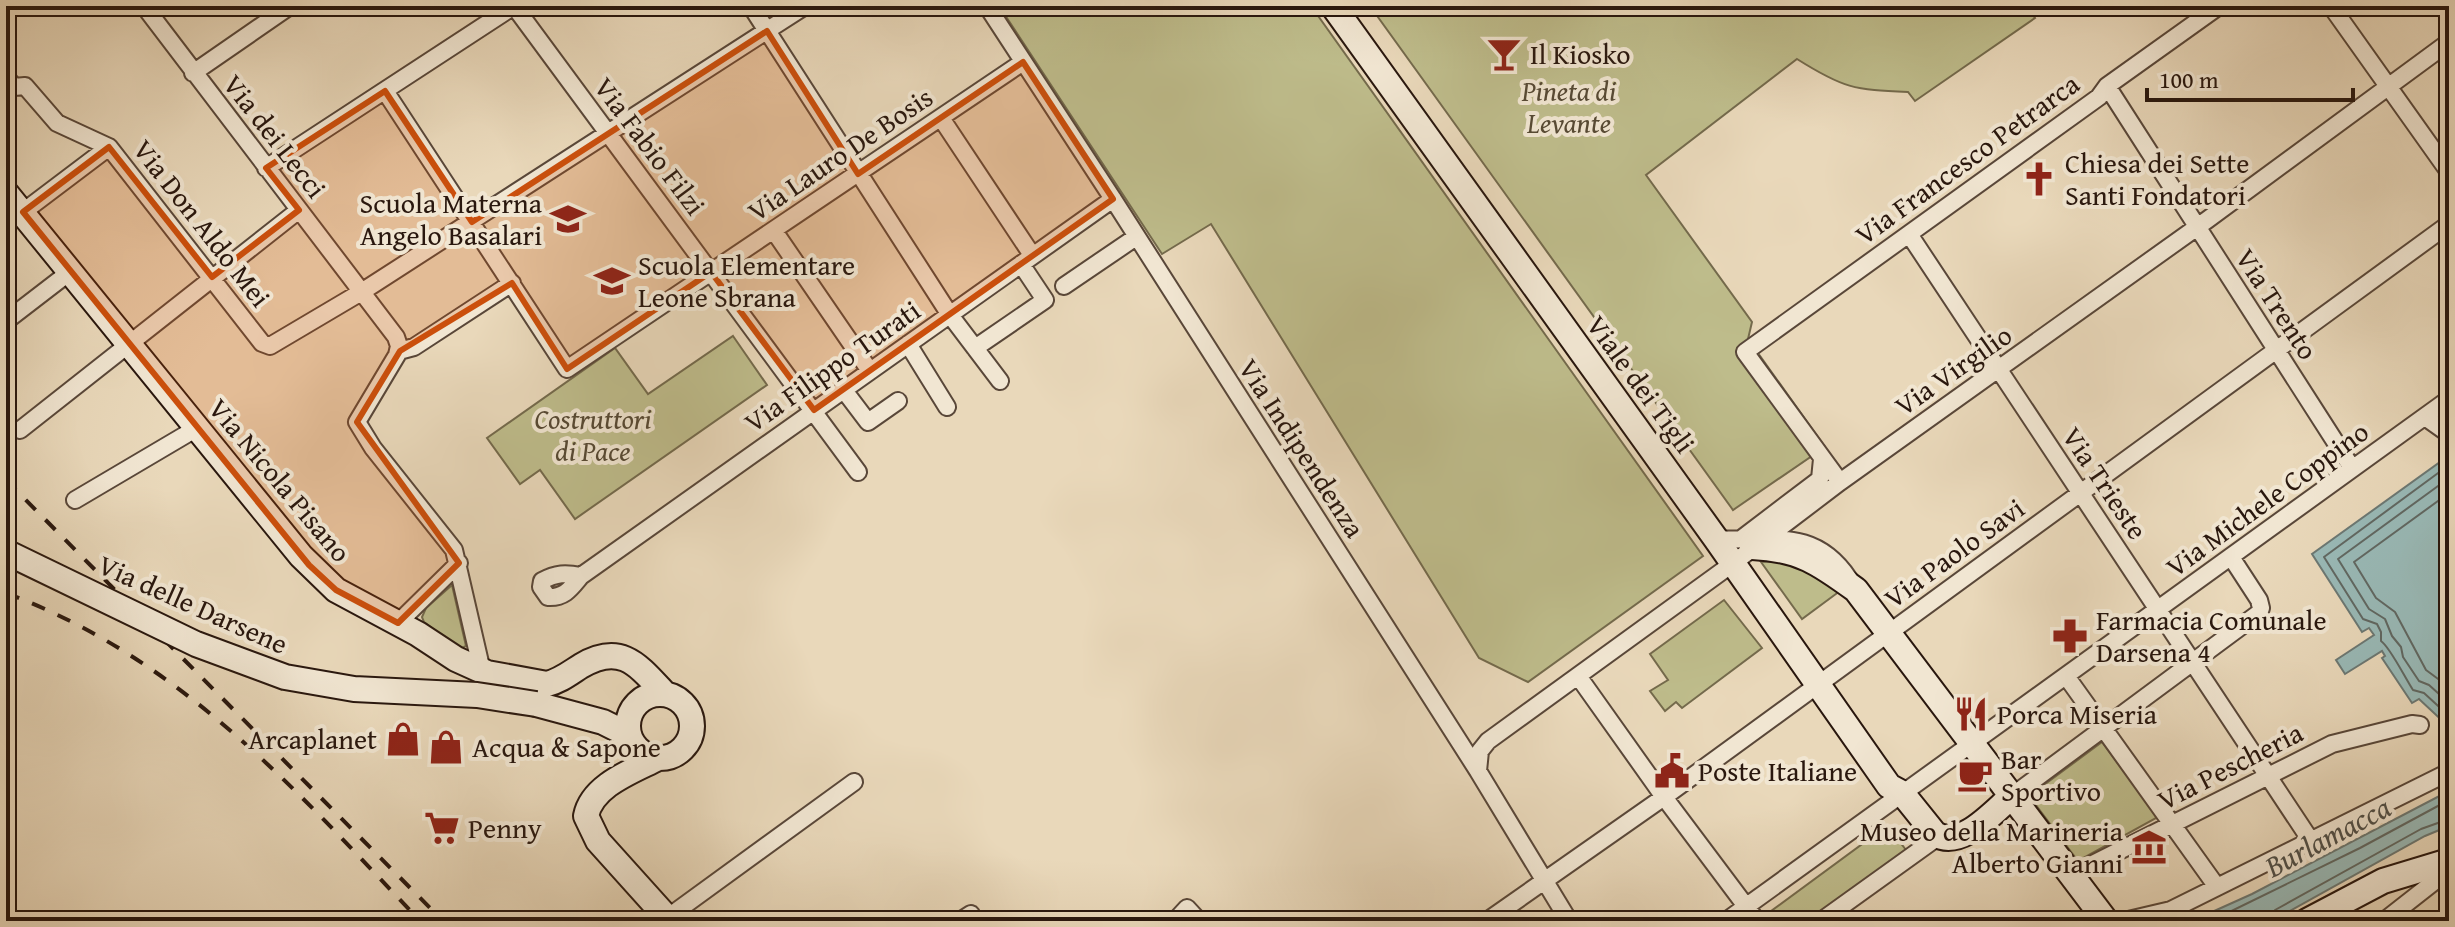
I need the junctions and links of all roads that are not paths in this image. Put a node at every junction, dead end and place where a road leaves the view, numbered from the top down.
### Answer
1 (144, 6) edge
2 (290, 6) edge
3 (514, 6) edge
4 (751, 6) edge
5 (805, 6) edge
6 (987, 6) edge
7 (1333, 6) edge
8 (2219, 6) edge
9 (2331, 6) edge
10 (767, 31) junction
11 (2449, 42) edge
12 (1023, 62) junction
13 (193, 73) junction
14 (6, 77) edge
15 (2107, 86) junction
16 (2388, 87) junction
17 (385, 91) junction
18 (941, 118) junction
19 (608, 133) junction
20 (109, 147) junction
21 (266, 168) junction
22 (2449, 172) edge
23 (858, 174) junction
24 (6, 193) edge
25 (1113, 199) junction
26 (299, 210) junction
27 (23, 212) junction
28 (472, 222) junction
29 (2449, 224) edge
30 (2197, 227) junction
31 (774, 231) junction
32 (1909, 234) junction
33 (1136, 237) junction
34 (1027, 260) junction
35 (71, 271) junction
36 (711, 272) junction
37 (212, 277) junction
38 (512, 283) junction
39 (1064, 286) dead end
40 (363, 291) junction
41 (950, 315) junction
42 (6, 321) edge
43 (128, 343) junction
44 (908, 344) junction
45 (975, 348) junction
46 (399, 351) junction
47 (2276, 351) junction
48 (1999, 370) junction
49 (870, 371) junction
50 (1000, 381) dead end
51 (843, 389) junction
52 (2449, 399) edge
53 (898, 401) dead end
54 (947, 407) dead end
55 (814, 410) junction
56 (2425, 417) junction
57 (197, 428) junction
58 (20, 430) dead end
59 (2449, 434) edge
60 (1822, 459) junction
61 (2352, 468) junction
62 (858, 472) dead end
63 (1840, 482) junction
64 (2080, 494) junction
65 (75, 500) dead end
66 (1716, 539) junction
67 (1753, 541) junction
68 (6, 552) edge
69 (2231, 557) junction
70 (459, 563) junction
71 (1732, 564) junction
72 (581, 576) dead end
73 (2159, 611) junction
74 (398, 623) junction
75 (1886, 633) junction
76 (628, 660) junction
77 (2192, 662) junction
78 (482, 671) junction
79 (1578, 676) junction
80 (2066, 676) junction
81 (1817, 683) junction
82 (665, 694) junction
83 (544, 705) junction
84 (635, 705) junction
85 (2420, 725) dead end
86 (2104, 728) junction
87 (631, 738) junction
88 (1488, 741) junction
89 (1458, 742) junction
90 (1971, 744) junction
91 (658, 758) junction
92 (1478, 771) junction
93 (2449, 772) edge
94 (2269, 776) junction
95 (854, 782) dead end
96 (611, 783) junction
97 (1902, 793) junction
98 (2012, 796) junction
99 (1664, 797) junction
100 (2173, 825) junction
101 (1938, 837) junction
102 (2311, 841) junction
103 (2449, 861) edge
104 (2449, 870) edge
105 (2071, 875) junction
106 (1543, 880) junction
107 (2383, 881) junction
108 (2217, 887) junction
109 (2411, 899) junction
110 (1746, 907) junction
111 (668, 919) edge
112 (1175, 921) edge
113 (1199, 921) edge
114 (1487, 921) edge
115 (1569, 921) edge
116 (1726, 921) edge
117 (1757, 921) edge
118 (1821, 921) edge
119 (2106, 921) edge
120 (2124, 921) edge
121 (2307, 921) edge
122 (2384, 921) edge

1 - 13 street, Via dei Lecci
2 - 13 street
3 - 17 street
3 - 19 street, Via Fabio Filzi
4 - 10 street
5 - 10 street
6 - 12 street, Via Indipendenza
7 - 66 street, Viale dei Tigli
8 - 15 street, Via Francesco Petrarca
9 - 16 street
10 - 19 street
10 - 23 street
11 - 16 street, Via Virgilio
12 - 18 street, Via Lauro De Bosis
12 - 25 street, Via Indipendenza
13 - 21 street, Via dei Lecci
14 - 20 street, Via Don Aldo Mei
15 - 30 street, Via Trento
15 - 32 street, Via Francesco Petrarca
16 - 22 street
16 - 30 street, Via Virgilio
17 - 21 street
17 - 28 street
18 - 23 street, Via Lauro De Bosis
18 - 34 street
19 - 28 street
19 - 36 street, Via Fabio Filzi
20 - 27 street
20 - 37 street, Via Don Aldo Mei
21 - 26 street, Via dei Lecci
23 - 31 street, Via Lauro De Bosis
23 - 41 street
24 - 27 street, Via Nicola Pisano
25 - 33 street, Via Indipendenza
25 - 34 street, Via Filippo Turati
26 - 37 street
26 - 40 street, Via dei Lecci
27 - 35 street, Via Nicola Pisano
28 - 38 street
28 - 40 street
29 - 47 street, Via Paolo Savi
30 - 47 street, Via Trento
30 - 48 street, Via Virgilio
31 - 36 street, Via Lauro De Bosis
31 - 49 street
32 - 48 street, Via Trieste
32 - 60 street, Via Francesco Petrarca
33 - 39 street
33 - 89 street, Via Indipendenza
34 - 41 street, Via Filippo Turati
34 - 45 street
35 - 42 street
35 - 43 street, Via Nicola Pisano
36 - 38 street, Via Lauro De Bosis
36 - 55 street, Via Fabio Filzi
37 - 40 street, Via Don Aldo Mei
37 - 43 street
38 - 46 street
40 - 46 street, Via dei Lecci
41 - 44 street, Via Filippo Turati
41 - 45 street
43 - 57 street, Via Nicola Pisano
43 - 58 street
44 - 49 street, Via Filippo Turati
44 - 54 street
45 - 50 street
46 - 70 street
47 - 61 street, Via Trento
47 - 64 street, Via Paolo Savi
48 - 63 street, Via Virgilio
48 - 64 street, Via Trieste
49 - 51 street, Via Filippo Turati
51 - 53 street
51 - 55 street, Via Filippo Turati
52 - 56 street, Via Michele Coppino
55 - 62 street, Via Fabio Filzi
55 - 72 street, Via Filippo Turati
56 - 59 street
56 - 61 street, Via Michele Coppino
57 - 65 street
57 - 74 street, Via Nicola Pisano
60 - 63 street
60 - 67 street
61 - 69 street, Via Michele Coppino
63 - 67 street, Via Virgilio
64 - 73 street, Via Trieste
64 - 75 street, Via Paolo Savi
66 - 67 street
66 - 71 street, Viale dei Tigli
67 - 71 street, Via Virgilio
67 - 75 street
68 - 83 street, Via delle Darsene, bridge
69 - 73 street, Via Michele Coppino
69 - 77 street
70 - 74 street
70 - 78 street
71 - 79 street, Via Virgilio
71 - 81 street, Viale dei Tigli
73 - 77 street, Via Trieste
73 - 80 street, Via Michele Coppino
74 - 78 street, Via Nicola Pisano
75 - 81 street, Via Paolo Savi
75 - 90 street
76 - 78 street, Via Nicola Pisano
76 - 82 street
76 - 84 street
77 - 86 street
77 - 94 street, Via Trieste
79 - 88 street, Via Virgilio
79 - 99 street
80 - 86 street
80 - 90 street, Via Michele Coppino
81 - 97 street, Viale dei Tigli
81 - 99 street, Via Paolo Savi
82 - 84 street
82 - 91 street
83 - 84 street, Via delle Darsene
83 - 87 street, Via delle Darsene
84 - 87 street
85 - 94 street, Via Pescheria
86 - 98 street
86 - 100 street
87 - 91 street
87 - 96 street
88 - 89 street
88 - 92 street
89 - 92 street, Via Indipendenza
90 - 97 street, Via Michele Coppino
90 - 98 street
91 - 96 street
92 - 106 street, Via Indipendenza
93 - 102 street
94 - 100 street, Via Pescheria
94 - 102 street, Via Trieste
95 - 111 street
96 - 111 street
97 - 101 street, Viale dei Tigli
97 - 110 street, Via Michele Coppino
98 - 101 street
98 - 105 street
99 - 106 street, Via Paolo Savi
99 - 110 street
100 - 105 street, Via Pescheria
100 - 108 street
101 - 118 street
102 - 108 street
103 - 107 street
104 - 109 street
105 - 119 street
106 - 114 street, Via Paolo Savi
106 - 115 street, Via Indipendenza
107 - 109 street
107 - 121 street
108 - 120 street
109 - 122 street
110 - 116 street, Via Michele Coppino
110 - 117 street
112 - 113 street

